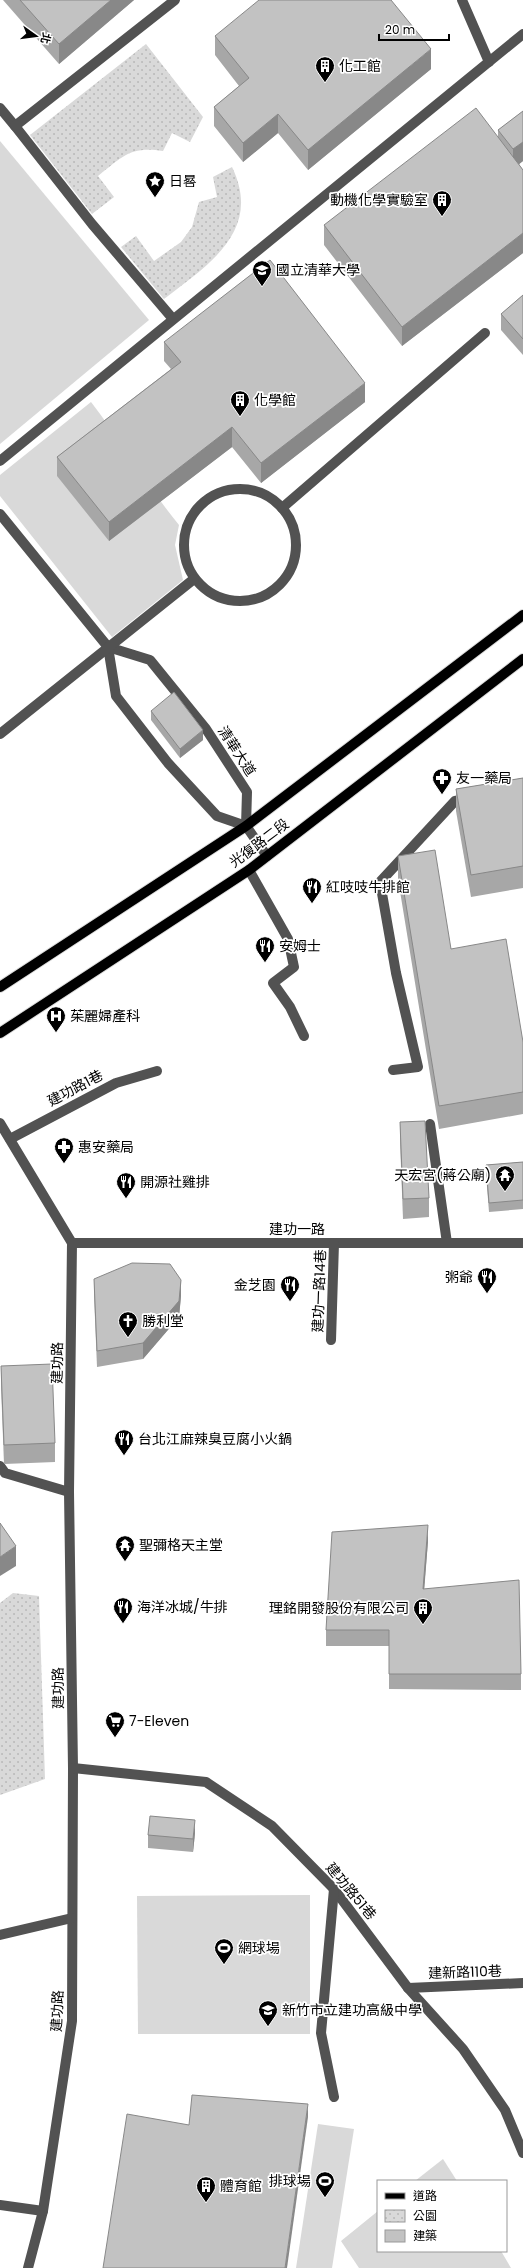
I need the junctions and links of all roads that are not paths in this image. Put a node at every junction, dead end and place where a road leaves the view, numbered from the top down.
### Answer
1 (175, 0) edge
2 (462, 0) edge
3 (523, 34) edge
4 (489, 62) junction
5 (0, 108) edge
6 (15, 126) junction
7 (174, 319) junction
8 (485, 333) dead end
9 (0, 461) edge
10 (282, 508) junction
11 (0, 514) edge
12 (194, 579) junction
13 (523, 615) edge
14 (108, 647) junction
15 (523, 659) edge
16 (0, 734) edge
17 (478, 797) edge
18 (246, 826) junction
19 (267, 856) junction
20 (249, 870) junction
21 (0, 987) edge
22 (0, 1033) edge
23 (304, 1036) dead end
24 (393, 1070) dead end
25 (157, 1071) dead end
26 (0, 1122) edge
27 (430, 1124) dead end
28 (10, 1139) junction
29 (72, 1243) junction
30 (334, 1243) junction
31 (447, 1243) junction
32 (523, 1243) edge
33 (331, 1340) dead end
34 (0, 1466) edge
35 (69, 1492) junction
36 (73, 1768) junction
37 (334, 1889) junction
38 (72, 1918) junction
39 (0, 1935) edge
40 (523, 1984) edge
41 (408, 1988) junction
42 (334, 2097) dead end
43 (523, 2153) edge
44 (0, 2204) edge
45 (43, 2211) junction
46 (28, 2268) edge

1 - 6 street
2 - 4 street
3 - 4 street
4 - 7 street
5 - 6 street
6 - 7 street
7 - 9 street
8 - 10 street
10 - 12 street
10 - 12 street
11 - 14 street
12 - 14 street
13 - 18 main road, 光復路二段
14 - 16 street
14 - 18 street
14 - 18 street, 清華大道
15 - 19 main road, 光復路二段
17 - 24 street
18 - 19 street
18 - 21 main road, 光復路二段
19 - 20 main road, 光復路二段
20 - 22 main road, 光復路二段
20 - 23 street
25 - 28 street, 建功路1巷
26 - 28 street
27 - 31 street
28 - 29 street
29 - 30 street, 建功一路
29 - 35 street, 建功路
30 - 31 street, 建功一路
30 - 33 street, 建功一路14巷
31 - 32 street, 建功一路
34 - 35 street
35 - 36 street, 建功路
36 - 37 street, 建功路51巷
36 - 38 street, 建功路
37 - 41 street, 建功路51巷
37 - 42 street
38 - 39 street
38 - 45 street, 建功路
40 - 41 street, 建新路110巷
41 - 43 street, 建功路51巷
44 - 45 street
45 - 46 street, 建功路

